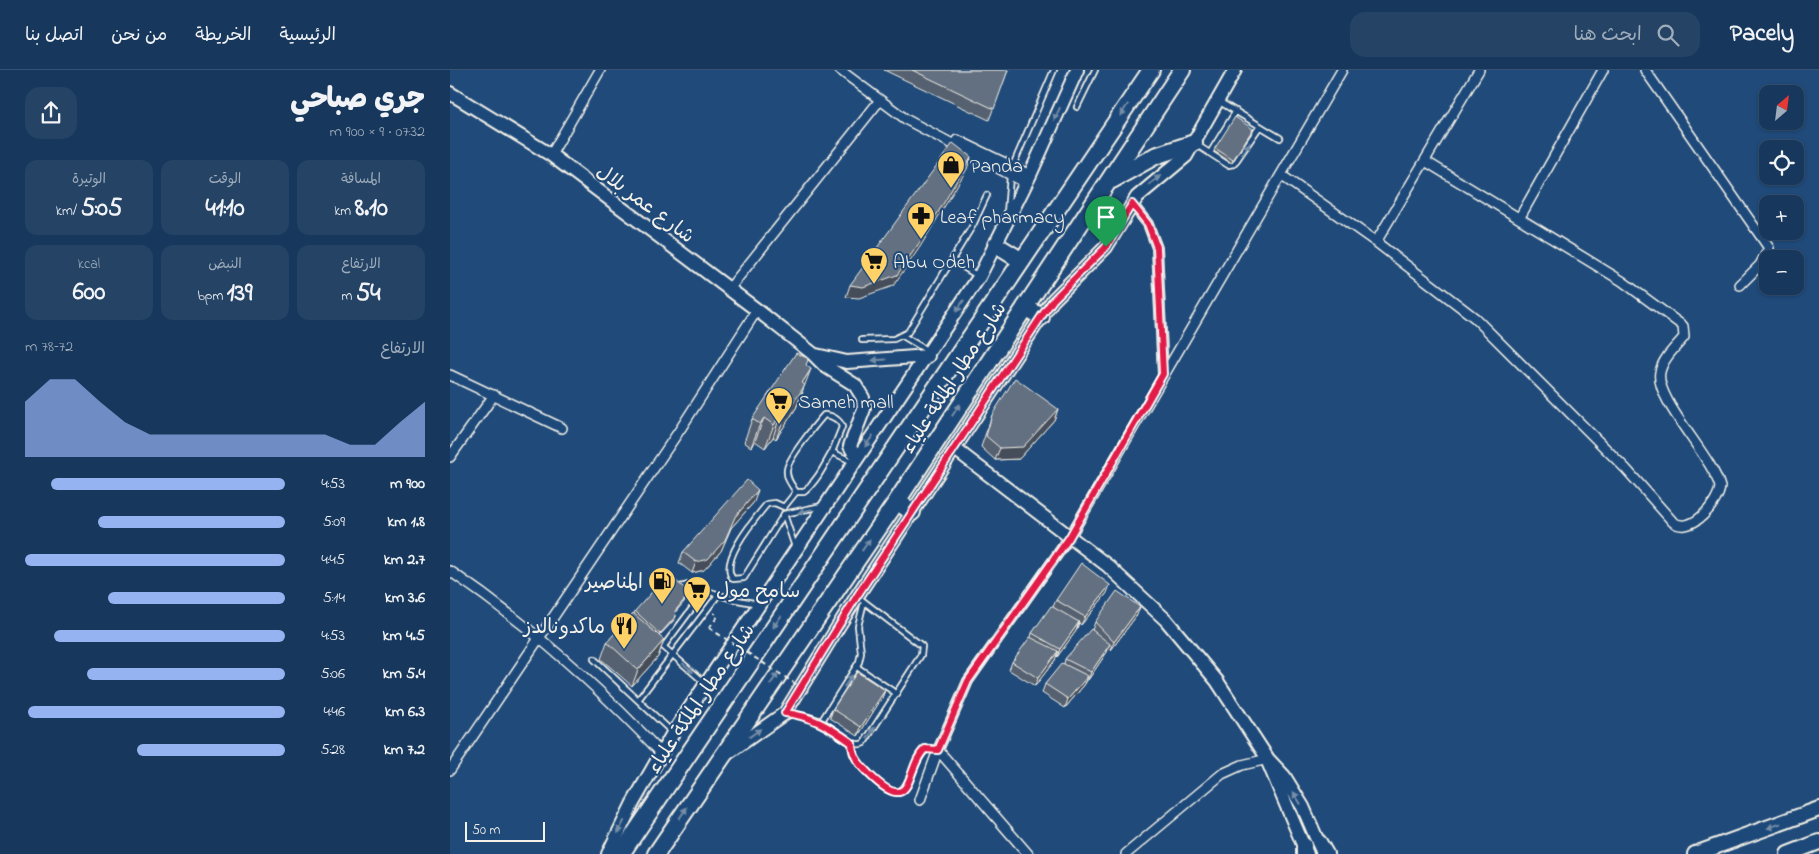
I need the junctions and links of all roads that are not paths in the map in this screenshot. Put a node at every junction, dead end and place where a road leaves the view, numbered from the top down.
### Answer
1 (600, 70) edge
2 (840, 70) edge
3 (1054, 70) edge
4 (1077, 70) edge
5 (1094, 70) edge
6 (1151, 70) edge
7 (1182, 70) edge
8 (1235, 70) edge
9 (1342, 70) edge
10 (1479, 70) edge
11 (1603, 70) edge
12 (1646, 70) edge
13 (450, 93) edge
14 (880, 100) junction
15 (1218, 101) junction
16 (1077, 107) dead end
17 (1236, 111) junction
18 (1260, 126) junction
19 (1280, 138) dead end
20 (1194, 143) junction
21 (1210, 153) junction
22 (551, 155) junction
23 (1425, 161) junction
24 (1012, 171) junction
25 (1281, 175) junction
26 (1028, 179) junction
27 (1110, 181) junction
28 (987, 195) dead end
29 (1132, 204) junction
30 (1520, 217) junction
31 (1005, 226) junction
32 (1376, 242) junction
33 (996, 245) junction
34 (952, 260) junction
35 (1022, 261) junction
36 (979, 277) junction
37 (1740, 285) dead end
38 (729, 289) junction
39 (1025, 306) junction
40 (757, 310) junction
41 (1041, 317) junction
42 (903, 336) junction
43 (862, 340) dead end
44 (812, 353) junction
45 (929, 354) junction
46 (1163, 374) junction
47 (450, 375) edge
48 (494, 395) junction
49 (562, 428) dead end
50 (955, 449) junction
51 (832, 452) junction
52 (450, 457) edge
53 (855, 461) junction
54 (796, 492) junction
55 (897, 501) junction
56 (826, 504) junction
57 (784, 507) junction
58 (912, 512) junction
59 (784, 514) junction
60 (1069, 538) junction
61 (795, 551) junction
62 (450, 572) edge
63 (680, 588) edge
64 (705, 591) junction
65 (718, 595) junction
66 (861, 599) junction
67 (760, 604) junction
68 (650, 635) edge
69 (540, 637) junction
70 (664, 646) junction
71 (674, 655) junction
72 (594, 658) dead end
73 (857, 667) junction
74 (871, 677) junction
75 (706, 684) junction
76 (866, 684) edge
77 (897, 694) junction
78 (638, 700) junction
79 (785, 713) junction
80 (821, 722) junction
81 (840, 723) edge
82 (835, 731) junction
83 (673, 733) junction
84 (852, 743) junction
85 (938, 750) junction
86 (661, 753) junction
87 (1268, 759) junction
88 (717, 763) junction
89 (450, 770) edge
90 (920, 800) dead end
91 (1819, 809) edge
92 (1819, 842) edge
93 (1323, 850) edge
94 (1305, 851) edge
95 (608, 854) edge
96 (621, 854) edge
97 (656, 854) edge
98 (1028, 854) edge
99 (1126, 854) edge
100 (1695, 854) edge
101 (1788, 854) edge

1 - 22 street
2 - 14 street
3 - 24 lane
4 -> 26 street
5 - 16 lane
6 -> 35 highway, شارع مطار الملكة علياء
7 - 27 highway, شارع مطار الملكة علياء
8 - 15 street
9 - 25 street
10 - 23 street
11 - 30 street
12 - 37 street
13 - 22 street, شارع عمر بلال
14 - 24 street
14 - 38 street
15 - 17 lane
15 - 20 street
17 - 18 lane
17 - 21 lane
18 - 19 lane
21 -> 18 lane
20 - 21 lane
20 - 27 highway
29 -> 20 street
22 - 38 street, شارع عمر بلال
23 - 30 street
23 - 32 street
24 - 26 street
24 - 31 lane
25 - 32 street
25 - 46 street
26 - 31 street
27 - 39 highway, شارع مطار الملكة علياء
28 - 34 lane
29 - 41 street
29 - 46 street
30 - 32 street
31 - 33 street
33 - 35 highway
33 - 36 street
34 - 36 lane
34 - 42 lane
35 -> 96 highway, شارع مطار الملكة علياء
36 -> 45 street
38 - 40 street, شارع عمر بلال
39 - 41 highway
55 -> 39 highway, شارع مطار الملكة علياء
40 - 44 street, شارع عمر بلال
40 - 69 street
41 - 50 street
42 - 43 lane
42 - 45 lane
45 -> 44 street, شارع عمر بلال
44 - 53 street, شارع عمر بلال
45 -> 53 street
46 - 60 street
47 - 48 street
48 - 49 street
48 - 52 street
50 - 58 street
50 - 60 street
51 - 53 lane
51 - 54 lane
51 - 54 lane
53 - 56 street
54 - 57 lane
55 - 58 highway
88 -> 55 highway, شارع مطار الملكة علياء
56 -> 59 lane
56 - 61 street
57 - 59 lane
57 - 59 lane
58 - 66 street
59 - 61 lane
60 - 85 street
60 - 87 street
61 - 67 street
62 - 69 street
63 - 64 lane
64 - 65 lane
64 - 70 lane
65 - 67 lane
65 - 71 lane
66 - 73 lane
66 - 77 lane
66 - 79 street
67 - 75 street
68 - 70 lane
69 - 86 street
69 - 89 street
70 - 71 lane
71 -> 75 lane
71 - 78 lane
72 - 78 lane
73 - 74 lane
80 -> 73 lane
74 - 76 lane
74 - 77 lane
75 - 83 street
84 -> 77 lane
78 - 83 lane
79 - 80 lane
88 -> 79 street
80 - 82 lane
81 - 82 lane
82 - 84 lane
83 - 86 street
84 - 85 lane
85 - 90 street
85 - 98 street
86 -> 95 street
93 -> 87 street
87 - 94 street
87 - 99 street
97 -> 88 highway, شارع مطار الملكة علياء
91 -> 100 main road
92 - 101 main road

